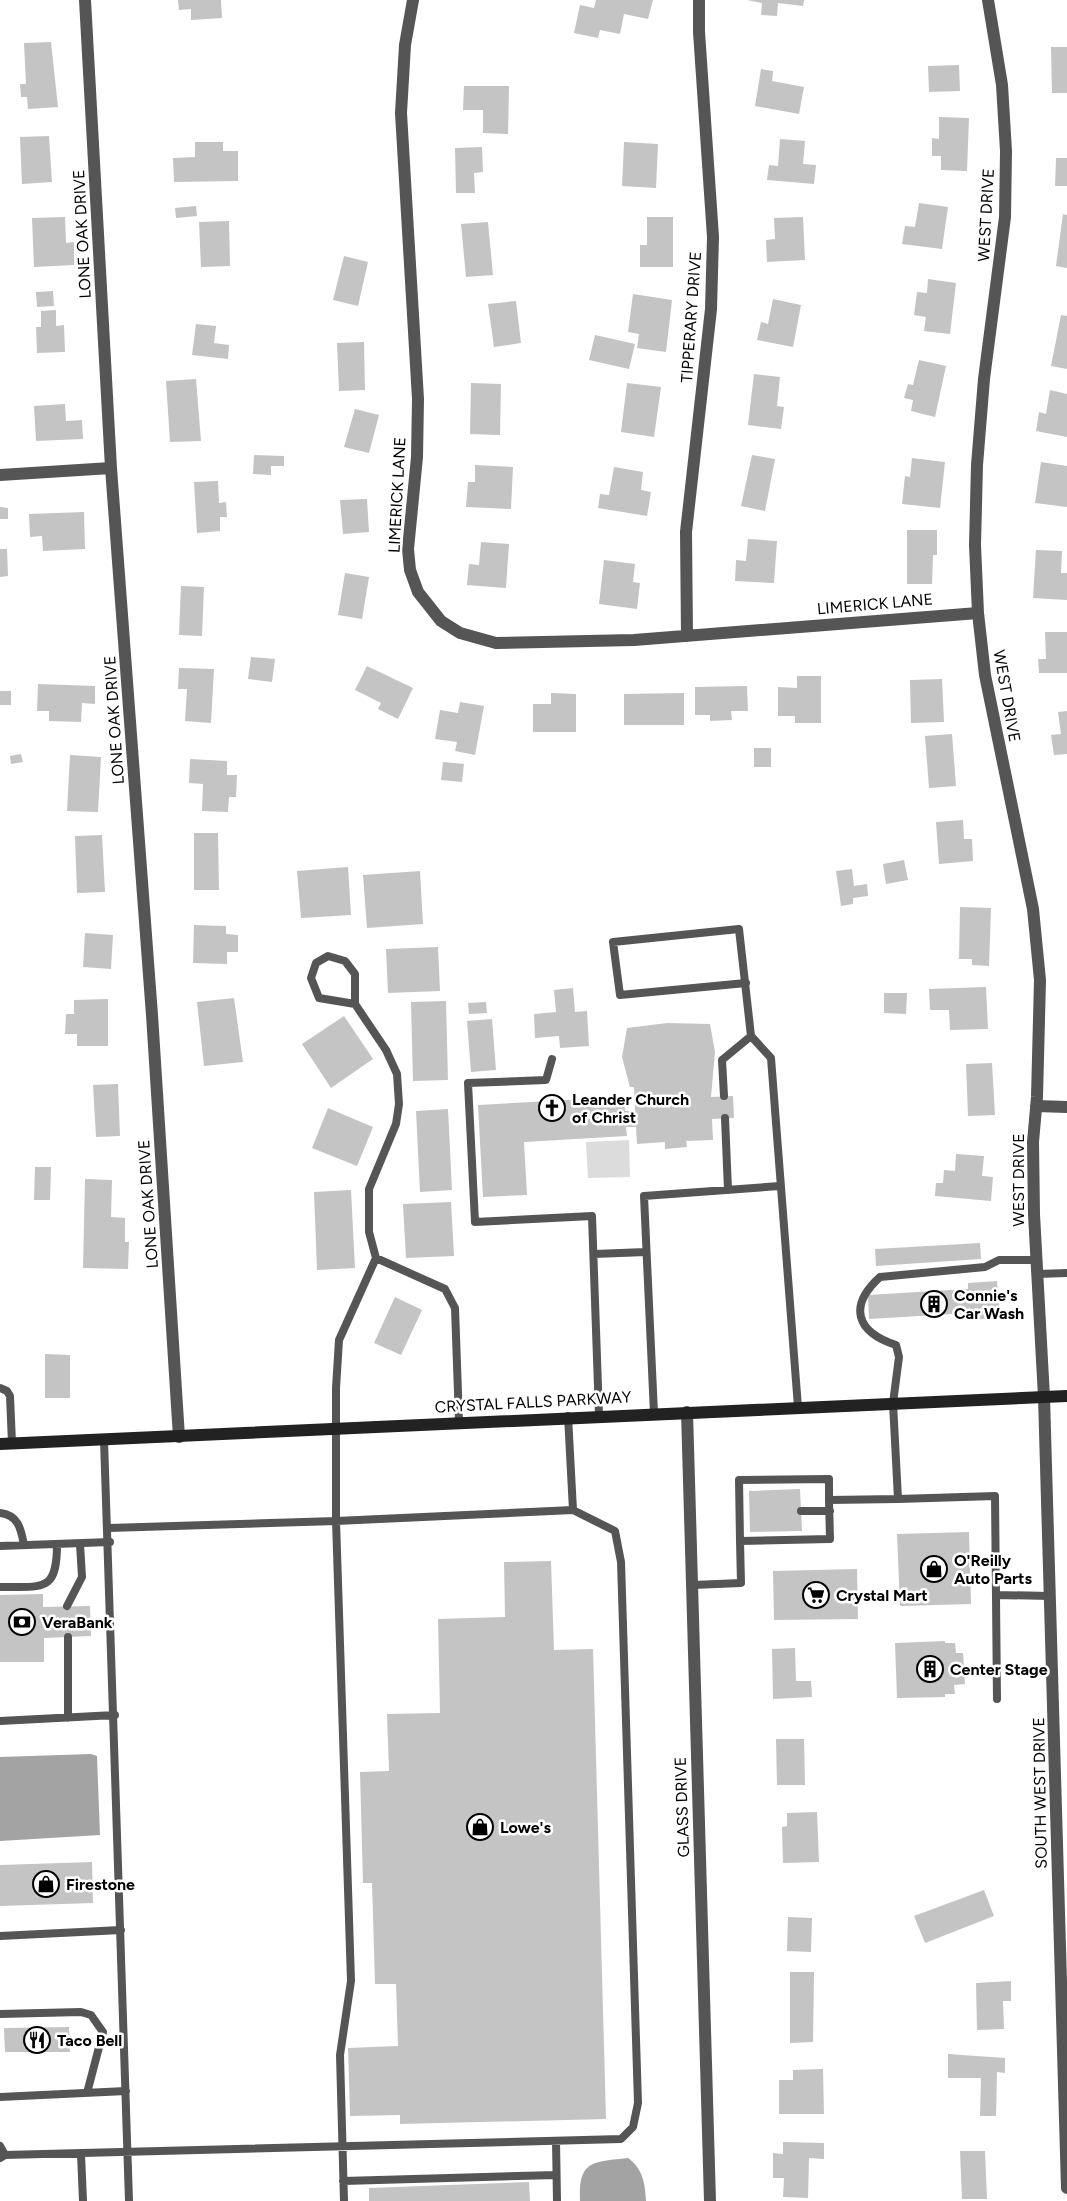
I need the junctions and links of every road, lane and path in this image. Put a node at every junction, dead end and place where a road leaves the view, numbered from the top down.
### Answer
1 (85, 0) edge
2 (413, 0) edge
3 (699, 0) edge
4 (988, 0) edge
5 (111, 468) junction
6 (0, 475) edge
7 (978, 612) junction
8 (687, 636) junction
9 (746, 983) junction
10 (355, 1004) junction
11 (751, 1036) junction
12 (552, 1059) dead end
13 (724, 1096) dead end
14 (1036, 1106) junction
15 (1067, 1107) edge
16 (725, 1118) dead end
17 (780, 1186) junction
18 (728, 1190) junction
19 (646, 1252) junction
20 (594, 1254) junction
21 (376, 1258) junction
22 (1036, 1260) junction
23 (1067, 1273) edge
24 (1037, 1274) junction
25 (0, 1388) edge
26 (1067, 1396) edge
27 (1044, 1397) junction
28 (894, 1403) junction
29 (798, 1407) junction
30 (687, 1412) junction
31 (654, 1413) junction
32 (599, 1415) junction
33 (568, 1416) junction
34 (459, 1421) junction
35 (335, 1428) junction
36 (179, 1437) junction
37 (104, 1440) junction
38 (6, 1443) edge
39 (898, 1499) junction
40 (829, 1500) junction
41 (573, 1510) junction
42 (740, 1511) junction
43 (749, 1511) dead end
44 (801, 1511) dead end
45 (830, 1511) junction
46 (0, 1513) edge
47 (336, 1521) junction
48 (109, 1528) junction
49 (740, 1541) junction
50 (110, 1542) junction
51 (57, 1544) junction
52 (80, 1544) junction
53 (24, 1545) junction
54 (0, 1546) edge
55 (693, 1585) junction
56 (0, 1587) edge
57 (996, 1595) junction
58 (1051, 1596) junction
59 (67, 1606) dead end
60 (68, 1637) dead end
61 (997, 1699) dead end
62 (115, 1715) junction
63 (68, 1719) junction
64 (2, 1724) edge
65 (121, 1930) junction
66 (0, 1936) edge
67 (0, 2014) edge
68 (126, 2091) junction
69 (87, 2093) junction
70 (0, 2097) edge
71 (556, 2141) junction
72 (0, 2146) edge
73 (342, 2147) junction
74 (128, 2153) junction
75 (81, 2154) junction
76 (2, 2155) edge
77 (0, 2164) edge
78 (556, 2175) junction
79 (343, 2181) junction
80 (1067, 2188) edge
81 (83, 2201) edge
82 (129, 2201) edge
83 (344, 2201) edge
84 (557, 2201) edge
85 (710, 2201) edge

1 - 5 street, LONE OAK DRIVE
2 - 8 street, LIMERICK LANE
3 - 8 street, TIPPERARY DRIVE
4 - 7 street, WEST DRIVE
5 - 6 street
5 - 36 street, LONE OAK DRIVE
7 - 8 street, LIMERICK LANE
7 - 14 street, WEST DRIVE
9 - 9 lane
9 - 11 lane
10 - 10 lane
10 - 21 lane
11 - 13 lane
11 - 17 lane
12 - 20 lane
14 - 15 street
14 - 22 street, WEST DRIVE
16 - 18 lane
17 - 18 lane
17 - 29 lane
18 - 19 lane
19 - 20 lane
19 - 31 lane
20 - 32 lane
21 - 34 lane
21 - 35 lane
22 - 24 street, WEST DRIVE
22 - 28 lane
23 - 24 lane
24 - 27 street, WEST DRIVE
25 - 38 lane
26 - 27 main road, CRYSTAL FALLS PARKWAY
27 - 28 main road, CRYSTAL FALLS PARKWAY
27 - 58 street, SOUTH WEST DRIVE
28 - 29 main road, CRYSTAL FALLS PARKWAY
28 - 39 lane
29 - 30 main road, CRYSTAL FALLS PARKWAY
30 - 31 main road, CRYSTAL FALLS PARKWAY
30 - 55 street, GLASS DRIVE
31 - 32 main road, CRYSTAL FALLS PARKWAY
32 - 33 main road, CRYSTAL FALLS PARKWAY
33 - 34 main road, CRYSTAL FALLS PARKWAY
33 - 41 lane
34 - 35 main road, CRYSTAL FALLS PARKWAY
35 - 36 main road, CRYSTAL FALLS PARKWAY
35 - 47 lane
36 - 37 main road, CRYSTAL FALLS PARKWAY
37 - 38 main road, CRYSTAL FALLS PARKWAY
37 - 48 lane
39 - 40 lane
39 - 57 lane
40 - 42 lane
40 - 45 lane
41 - 47 lane
41 - 71 lane
42 - 43 lane
42 - 49 lane
44 - 45 lane
45 - 49 lane
46 - 53 lane
47 - 48 lane
47 - 73 lane
48 - 50 lane
49 - 55 lane
50 - 52 lane
50 - 62 lane
51 - 52 lane
51 - 53 lane
51 - 56 lane
52 - 59 lane
53 - 54 lane
55 - 85 street, GLASS DRIVE
57 - 58 lane
57 - 61 lane
58 - 80 street, SOUTH WEST DRIVE
60 - 63 lane
62 - 63 lane
62 - 65 lane
63 - 64 lane
65 - 66 lane
65 - 68 lane
67 - 69 lane
68 - 69 lane
68 - 74 lane
69 - 70 lane
71 - 73 lane
71 - 78 lane
72 - 76 lane
73 - 74 lane
73 - 79 lane
74 - 75 lane
74 - 82 lane
75 - 76 lane
75 - 81 lane
76 - 77 lane
78 - 79 lane
78 - 84 lane
79 - 83 lane

